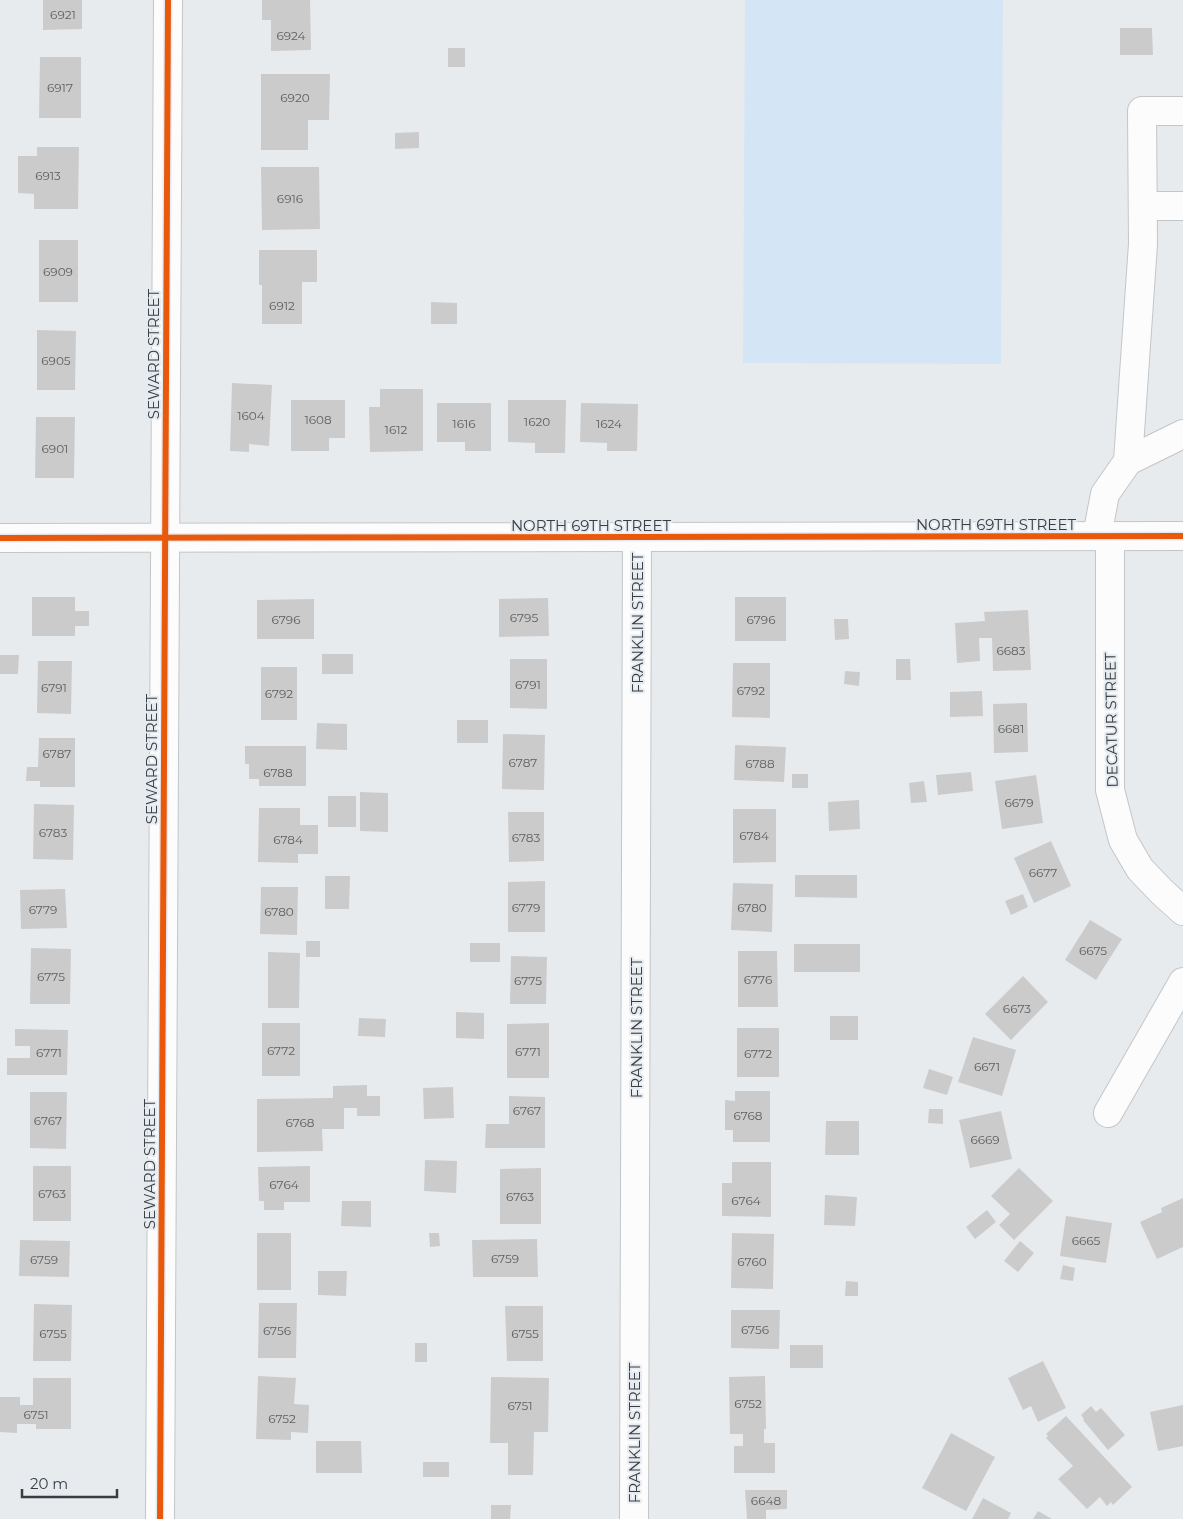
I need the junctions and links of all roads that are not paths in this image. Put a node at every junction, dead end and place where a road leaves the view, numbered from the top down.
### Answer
1 (168, 0) edge
2 (1183, 111) edge
3 (1143, 206) junction
4 (1183, 206) edge
5 (1183, 434) edge
6 (1128, 461) junction
7 (1104, 536) junction
8 (1183, 536) edge
9 (637, 537) junction
10 (0, 538) edge
11 (165, 539) junction
12 (1183, 911) edge
13 (1183, 982) edge
14 (1108, 1113) dead end
15 (160, 1519) edge
16 (634, 1519) edge

1 - 11 street, SEWARD STREET
2 - 3 street
3 - 4 street
3 - 6 street
5 - 6 street
6 - 7 street, DECATUR STREET
7 - 8 street, NORTH 69TH STREET
7 - 9 street, NORTH 69TH STREET
7 - 12 street, DECATUR STREET
9 - 11 street, NORTH 69TH STREET
9 - 16 street, FRANKLIN STREET
10 - 11 street, NORTH 69TH STREET
11 - 15 street, SEWARD STREET
13 - 14 street

